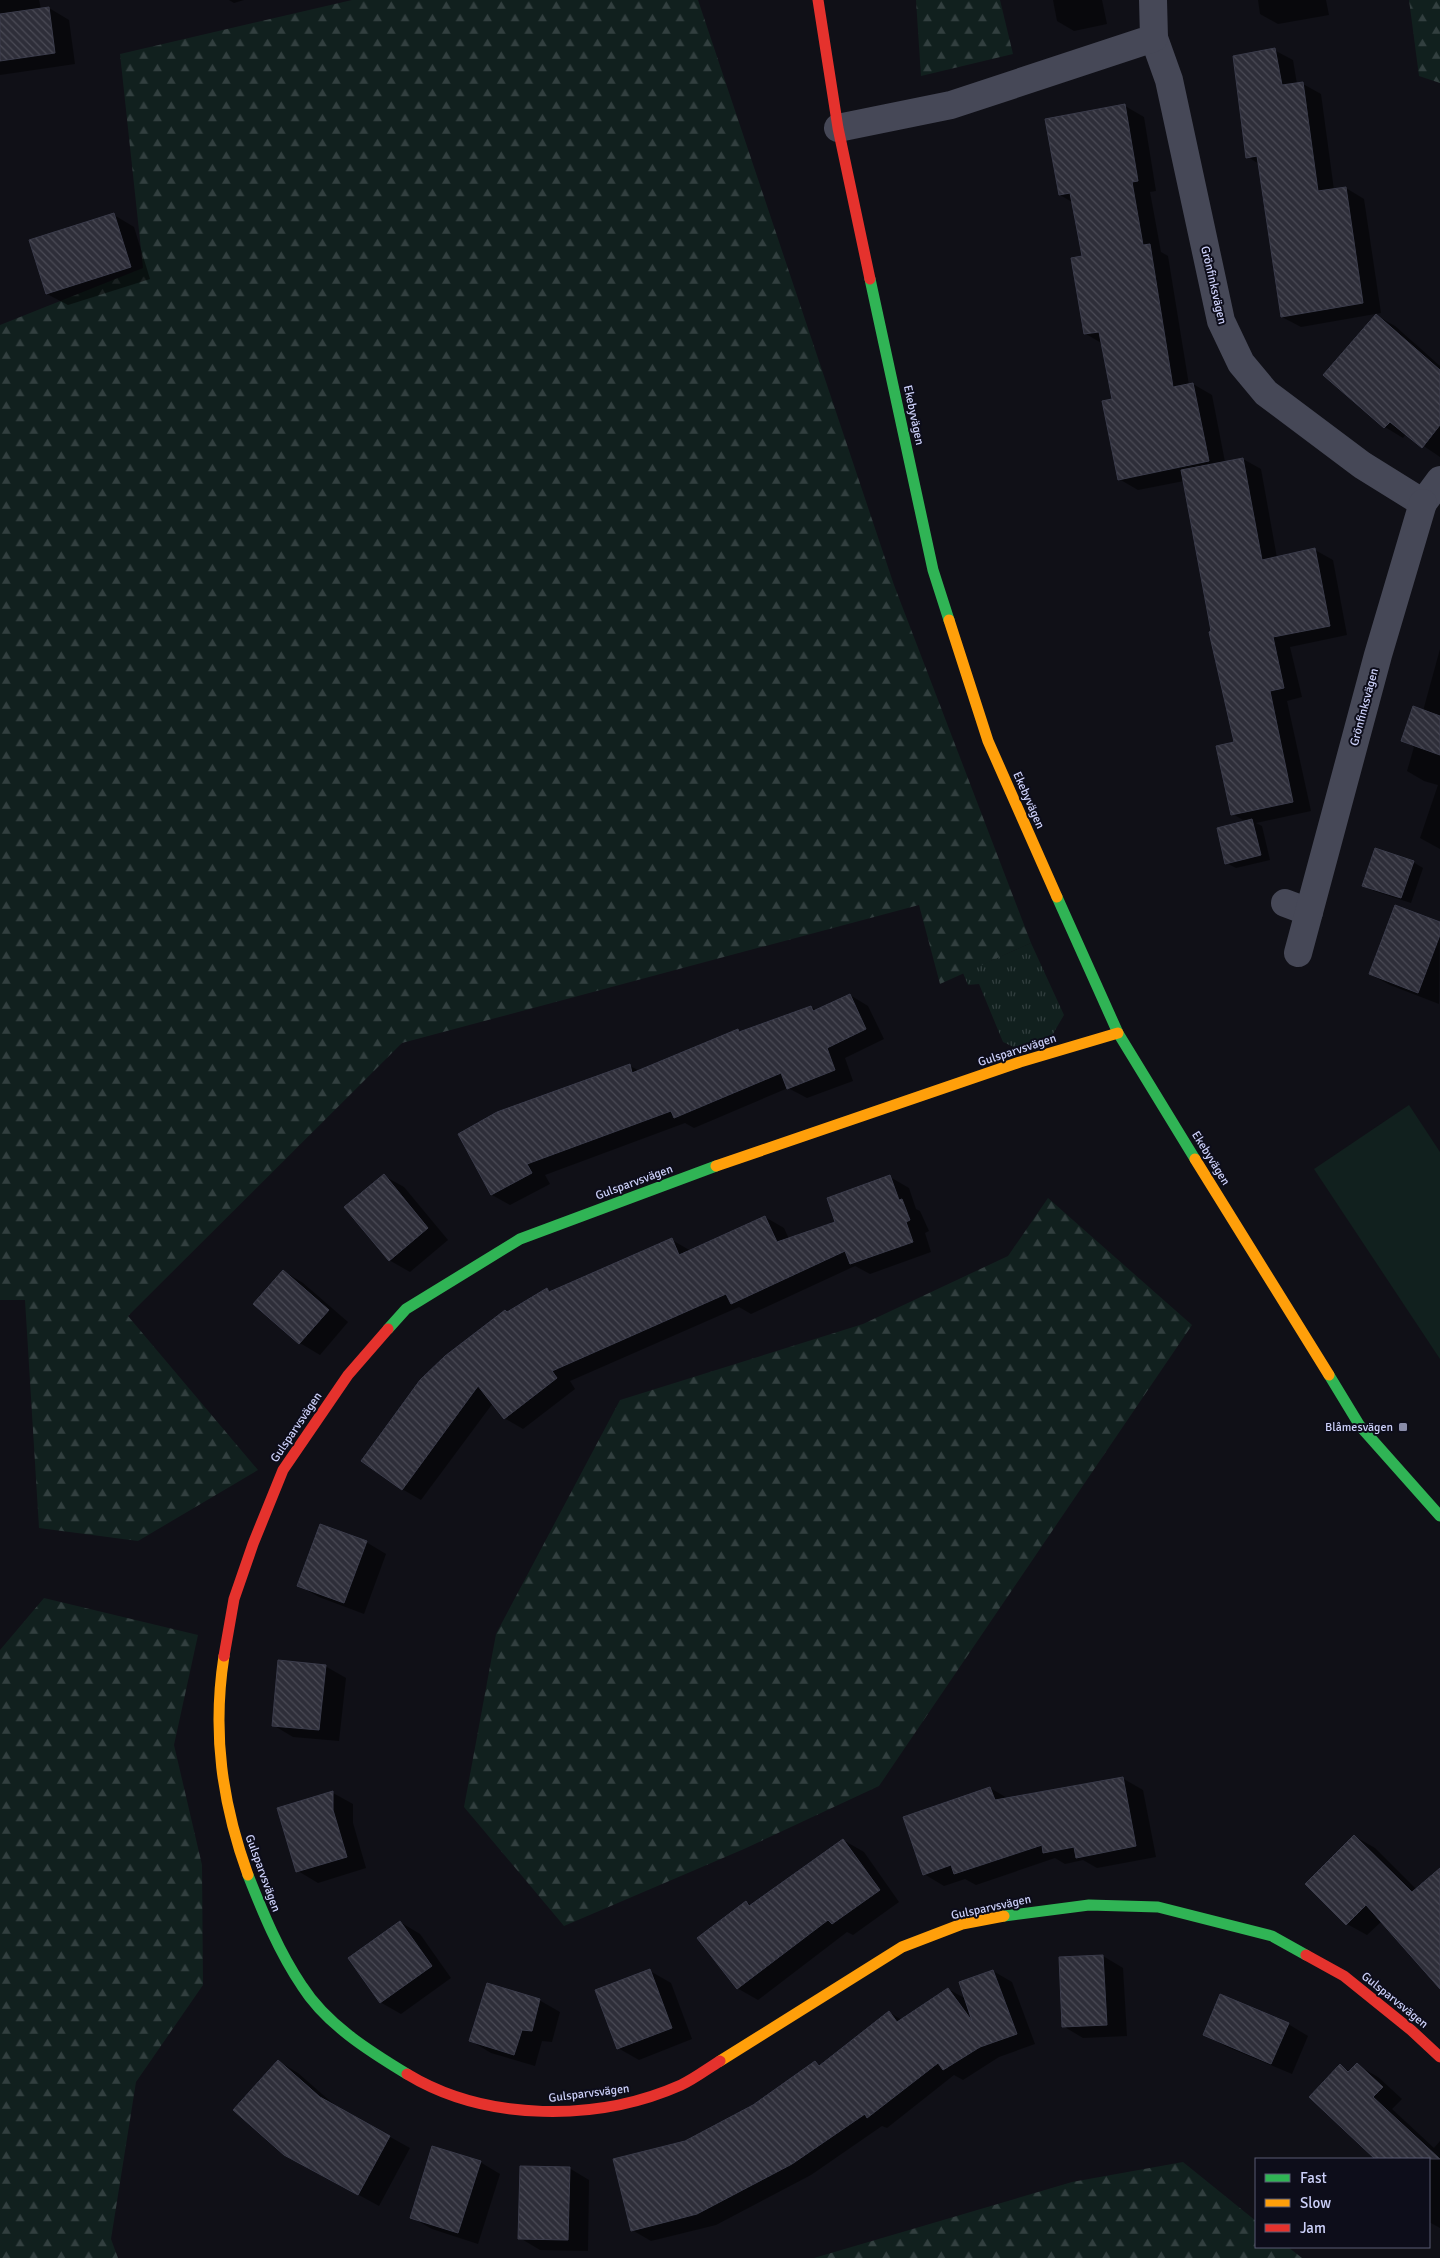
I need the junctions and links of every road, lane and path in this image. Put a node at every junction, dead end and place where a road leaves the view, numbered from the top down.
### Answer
1 (818, 0) edge
2 (1153, 0) edge
3 (1154, 38) junction
4 (838, 128) junction
5 (1440, 480) edge
6 (1423, 503) junction
7 (1298, 953) dead end
8 (1118, 1033) junction
9 (1440, 1516) edge
10 (1440, 2057) edge

1 - 4 street, Ekebyvägen
2 - 3 street, Grönfinksvägen
3 - 4 street
3 - 6 street, Grönfinksvägen
4 - 8 street, Ekebyvägen
5 - 6 street, Grönfinksvägen
6 - 7 street, Grönfinksvägen
8 - 9 street, Ekebyvägen
8 - 10 street, Gulsparvsvägen

